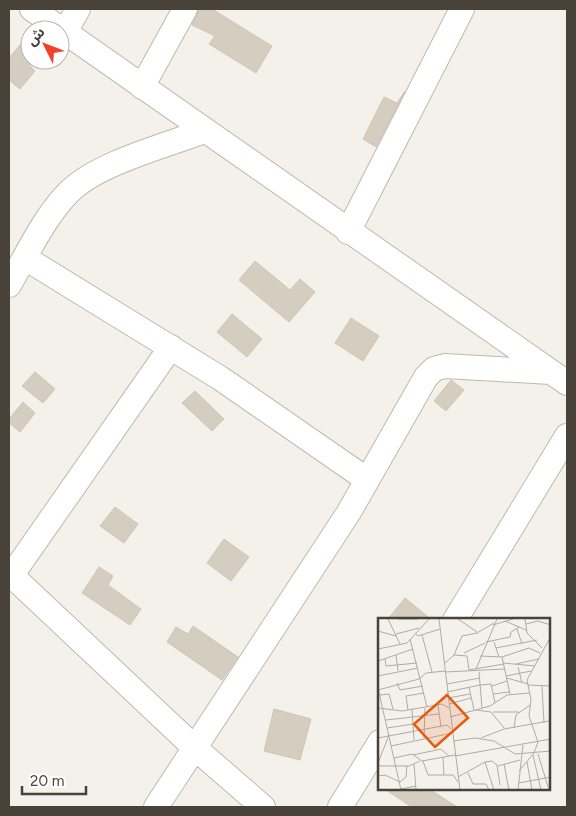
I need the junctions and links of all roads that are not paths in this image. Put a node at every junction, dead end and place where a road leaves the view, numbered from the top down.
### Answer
1 (32, 9) edge
2 (78, 9) edge
3 (185, 9) edge
4 (462, 9) edge
5 (48, 20) edge
6 (70, 23) edge
7 (70, 36) edge
8 (142, 87) junction
9 (204, 131) junction
10 (348, 232) junction
11 (25, 258) junction
12 (9, 285) edge
13 (171, 347) junction
14 (559, 378) edge
15 (567, 436) edge
16 (366, 479) junction
17 (10, 576) edge
18 (456, 618) edge
19 (378, 745) edge
20 (196, 748) junction
21 (156, 807) edge
22 (264, 807) edge
23 (340, 807) edge

1 - 5 street
2 - 6 street
3 - 8 street
4 - 10 street
7 - 8 street
8 - 9 street
9 - 10 street
9 - 11 street
10 - 14 street
11 - 12 street
11 - 13 street
13 - 16 street
13 - 17 street
14 - 16 street
15 - 18 street
16 - 20 street
17 - 20 street
19 - 23 street
20 - 21 street
20 - 22 street

